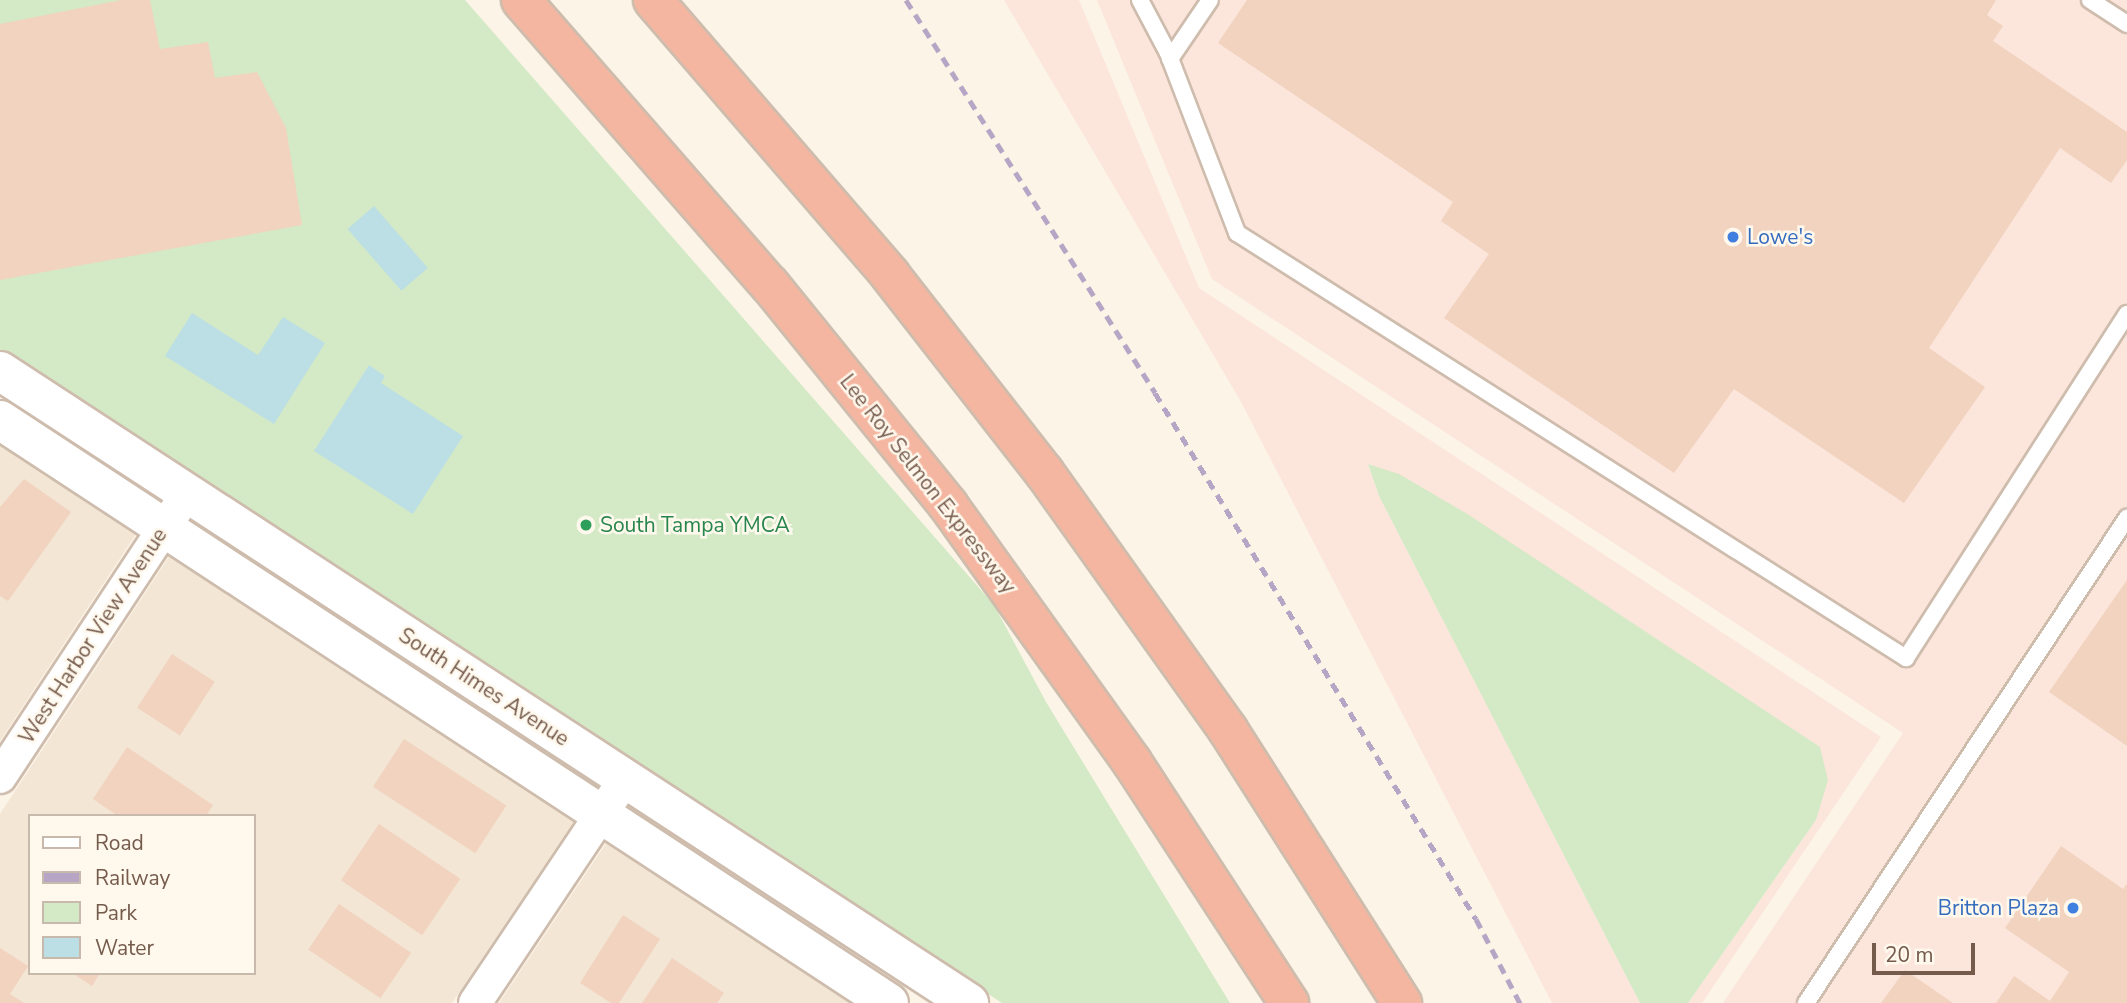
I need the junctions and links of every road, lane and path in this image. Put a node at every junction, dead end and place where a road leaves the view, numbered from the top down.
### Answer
1 (521, 0) edge
2 (653, 0) edge
3 (1140, 0) edge
4 (1210, 0) edge
5 (2090, 0) edge
6 (2127, 24) edge
7 (1170, 59) junction
8 (2127, 314) edge
9 (0, 372) edge
10 (0, 420) edge
11 (186, 495) junction
12 (2127, 518) edge
13 (165, 527) junction
14 (0, 777) edge
15 (625, 779) junction
16 (600, 817) junction
17 (475, 1003) edge
18 (888, 1003) edge
19 (969, 1003) edge
20 (1289, 1003) edge
21 (1402, 1003) edge
22 (1806, 1003) edge

1 - 20 highway, Lee Roy Selmon Expressway
2 - 21 highway
3 - 7 lane
4 - 7 lane
5 - 6 lane
7 - 8 lane
9 - 11 street, South Himes Avenue
10 - 13 street, South Himes Avenue
11 - 13 street, West Harbor View Avenue
11 - 15 street, South Himes Avenue
12 - 22 lane
13 - 14 street, West Harbor View Avenue
13 - 16 street, South Himes Avenue
15 - 16 street
15 - 19 street, South Himes Avenue
16 - 17 street
16 - 18 street, South Himes Avenue

